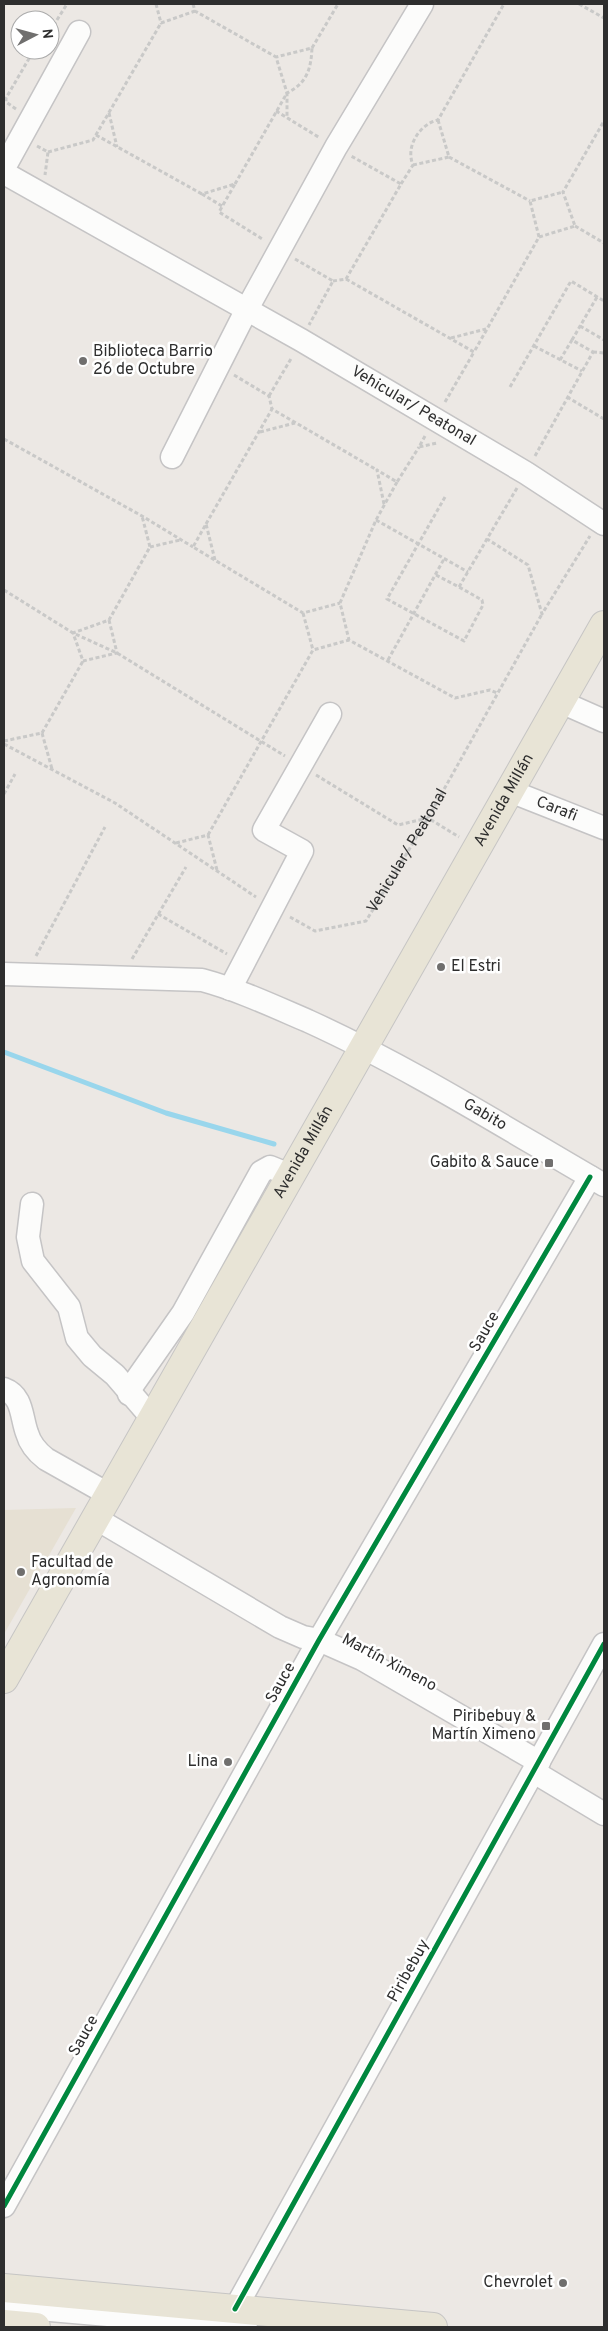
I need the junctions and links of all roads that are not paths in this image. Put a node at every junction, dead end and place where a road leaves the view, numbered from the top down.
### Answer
1 (422, 4) edge
2 (79, 32) dead end
3 (4, 168) edge
4 (4, 173) edge
5 (247, 309) junction
6 (172, 457) dead end
7 (602, 523) edge
8 (604, 625) edge
9 (561, 702) junction
10 (330, 714) dead end
11 (604, 721) edge
12 (510, 791) junction
13 (604, 828) edge
14 (15, 975) edge
15 (230, 989) junction
16 (365, 1047) junction
17 (292, 1176) junction
18 (597, 1181) edge
19 (32, 1204) dead end
20 (4, 1388) edge
21 (129, 1394) junction
22 (152, 1418) junction
23 (108, 1494) junction
24 (95, 1518) junction
25 (319, 1640) junction
26 (604, 1644) edge
27 (4, 1679) edge
28 (536, 1767) junction
29 (604, 1814) edge
30 (4, 2206) edge
31 (4, 2288) edge
32 (4, 2306) edge
33 (241, 2318) edge
34 (4, 2324) edge
35 (36, 2327) edge
36 (433, 2327) edge

1 - 5 street
2 - 3 street
4 - 5 street, Vehicular/ Peatonal
5 - 6 street
5 - 7 street, Vehicular/ Peatonal
8 - 9 main road, Avenida Millán
9 - 11 street
9 - 12 main road, Avenida Millán
10 - 15 street
12 - 13 street, Carafi
12 - 16 main road, Avenida Millán
14 - 15 street
15 - 16 street
16 - 17 main road, Avenida Millán
16 - 18 street, Gabito
17 - 21 street
17 - 22 main road, Avenida Millán
18 - 25 street, Sauce
19 - 21 street
20 - 23 street
21 - 22 street
22 - 23 main road, Avenida Millán
23 - 24 main road, Avenida Millán
24 - 25 street, Martín Ximeno
24 - 27 main road, Avenida Millán
25 - 28 street, Martín Ximeno
25 - 30 street, Sauce
26 - 28 street, Piribebuy
28 - 29 street, Martín Ximeno
28 - 33 street, Piribebuy
31 - 33 main road
32 - 33 street
33 - 36 main road
34 - 35 main road

